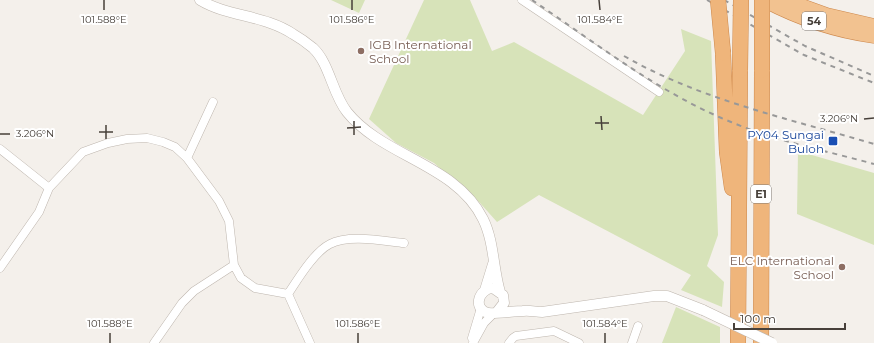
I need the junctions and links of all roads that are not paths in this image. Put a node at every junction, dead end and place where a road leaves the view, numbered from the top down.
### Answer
1 (200, 0) edge
2 (522, 0) edge
3 (718, 0) edge
4 (741, 0) edge
5 (763, 0) edge
6 (785, 0) edge
7 (872, 35) edge
8 (660, 92) dead end
9 (213, 102) dead end
10 (0, 149) edge
11 (187, 158) junction
12 (49, 188) junction
13 (739, 210) junction
14 (404, 243) dead end
15 (493, 263) junction
16 (234, 265) junction
17 (0, 268) edge
18 (485, 290) junction
19 (288, 294) junction
20 (502, 296) junction
21 (481, 308) junction
22 (524, 310) junction
23 (496, 312) junction
24 (638, 326) dead end
25 (154, 343) edge
26 (310, 343) edge
27 (472, 343) edge
28 (509, 343) edge
29 (579, 343) edge
30 (632, 343) edge
31 (738, 343) edge
32 (761, 343) edge
33 (772, 343) edge

1 - 15 street
2 - 8 street
3 - 13 highway, bridge
4 - 13 highway, E1, bridge
5 - 7 highway, 54
5 - 32 highway, E1, bridge
6 - 7 highway, 54
9 - 11 street
10 - 12 street
11 - 12 street
11 - 16 street
12 - 17 street
13 - 31 highway, E1
14 - 19 street
15 - 18 street
15 - 20 street
16 - 19 street
16 - 25 street
18 - 20 street
18 - 21 street
19 - 26 street
20 - 22 street
20 - 23 street
21 - 23 street
21 - 27 street
22 - 23 street
22 - 33 street, bridge
23 - 27 street
24 - 30 street
28 - 29 street

